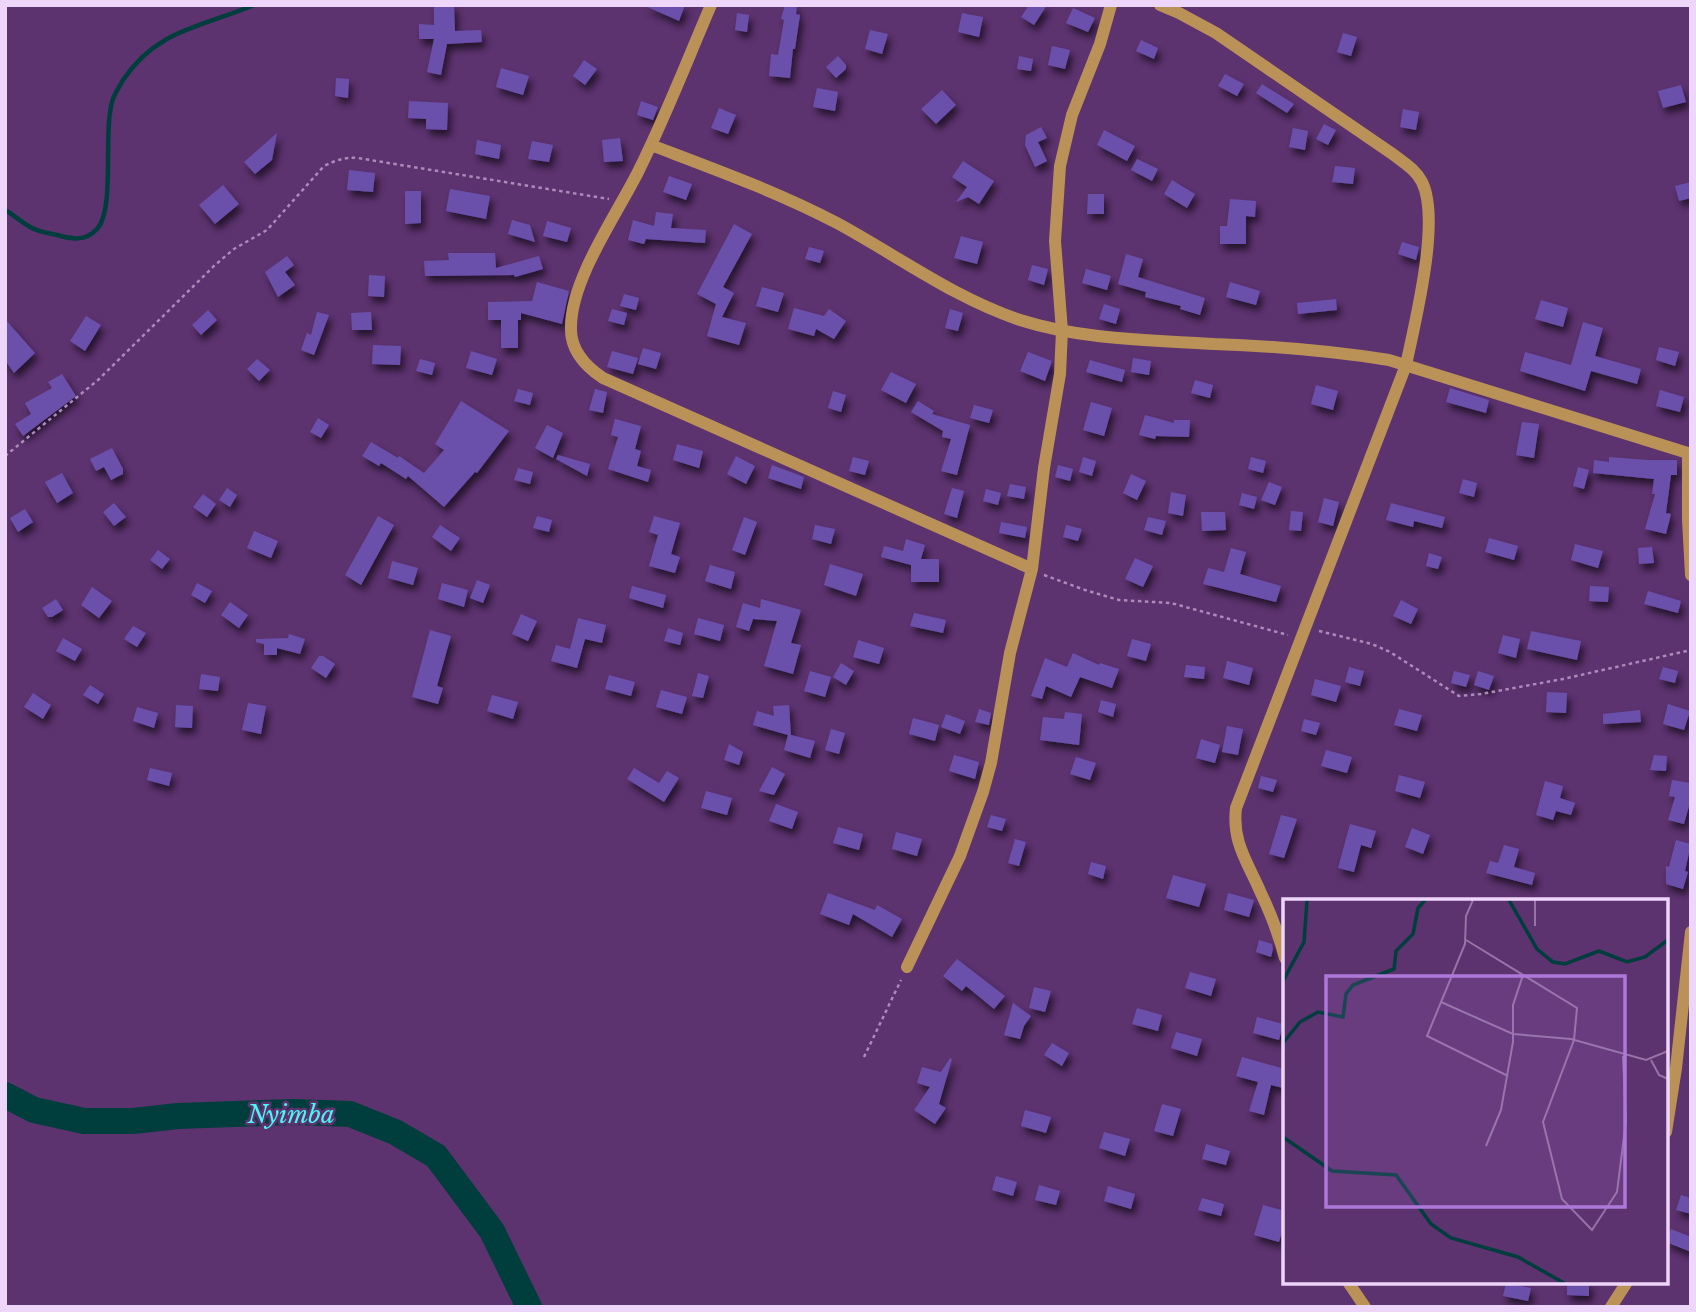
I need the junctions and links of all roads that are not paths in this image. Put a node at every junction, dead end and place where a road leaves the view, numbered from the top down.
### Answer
1 (711, 5) edge
2 (1111, 5) edge
3 (1160, 5) edge
4 (651, 145) junction
5 (1062, 331) junction
6 (1406, 365) junction
7 (1690, 454) edge
8 (1032, 569) junction
9 (1691, 575) edge
10 (1691, 932) edge
11 (1283, 952) edge
12 (907, 967) road end
13 (1668, 1119) edge
14 (1349, 1284) edge
15 (1626, 1284) edge
16 (1365, 1307) edge
17 (1611, 1307) edge

1 - 4 street
2 - 5 street
3 - 6 street
4 - 5 street
4 - 8 street
5 - 6 street
5 - 8 street
6 - 7 street
6 - 11 street
7 - 9 street
8 - 12 street
10 - 13 street
14 - 16 street
15 - 17 street

